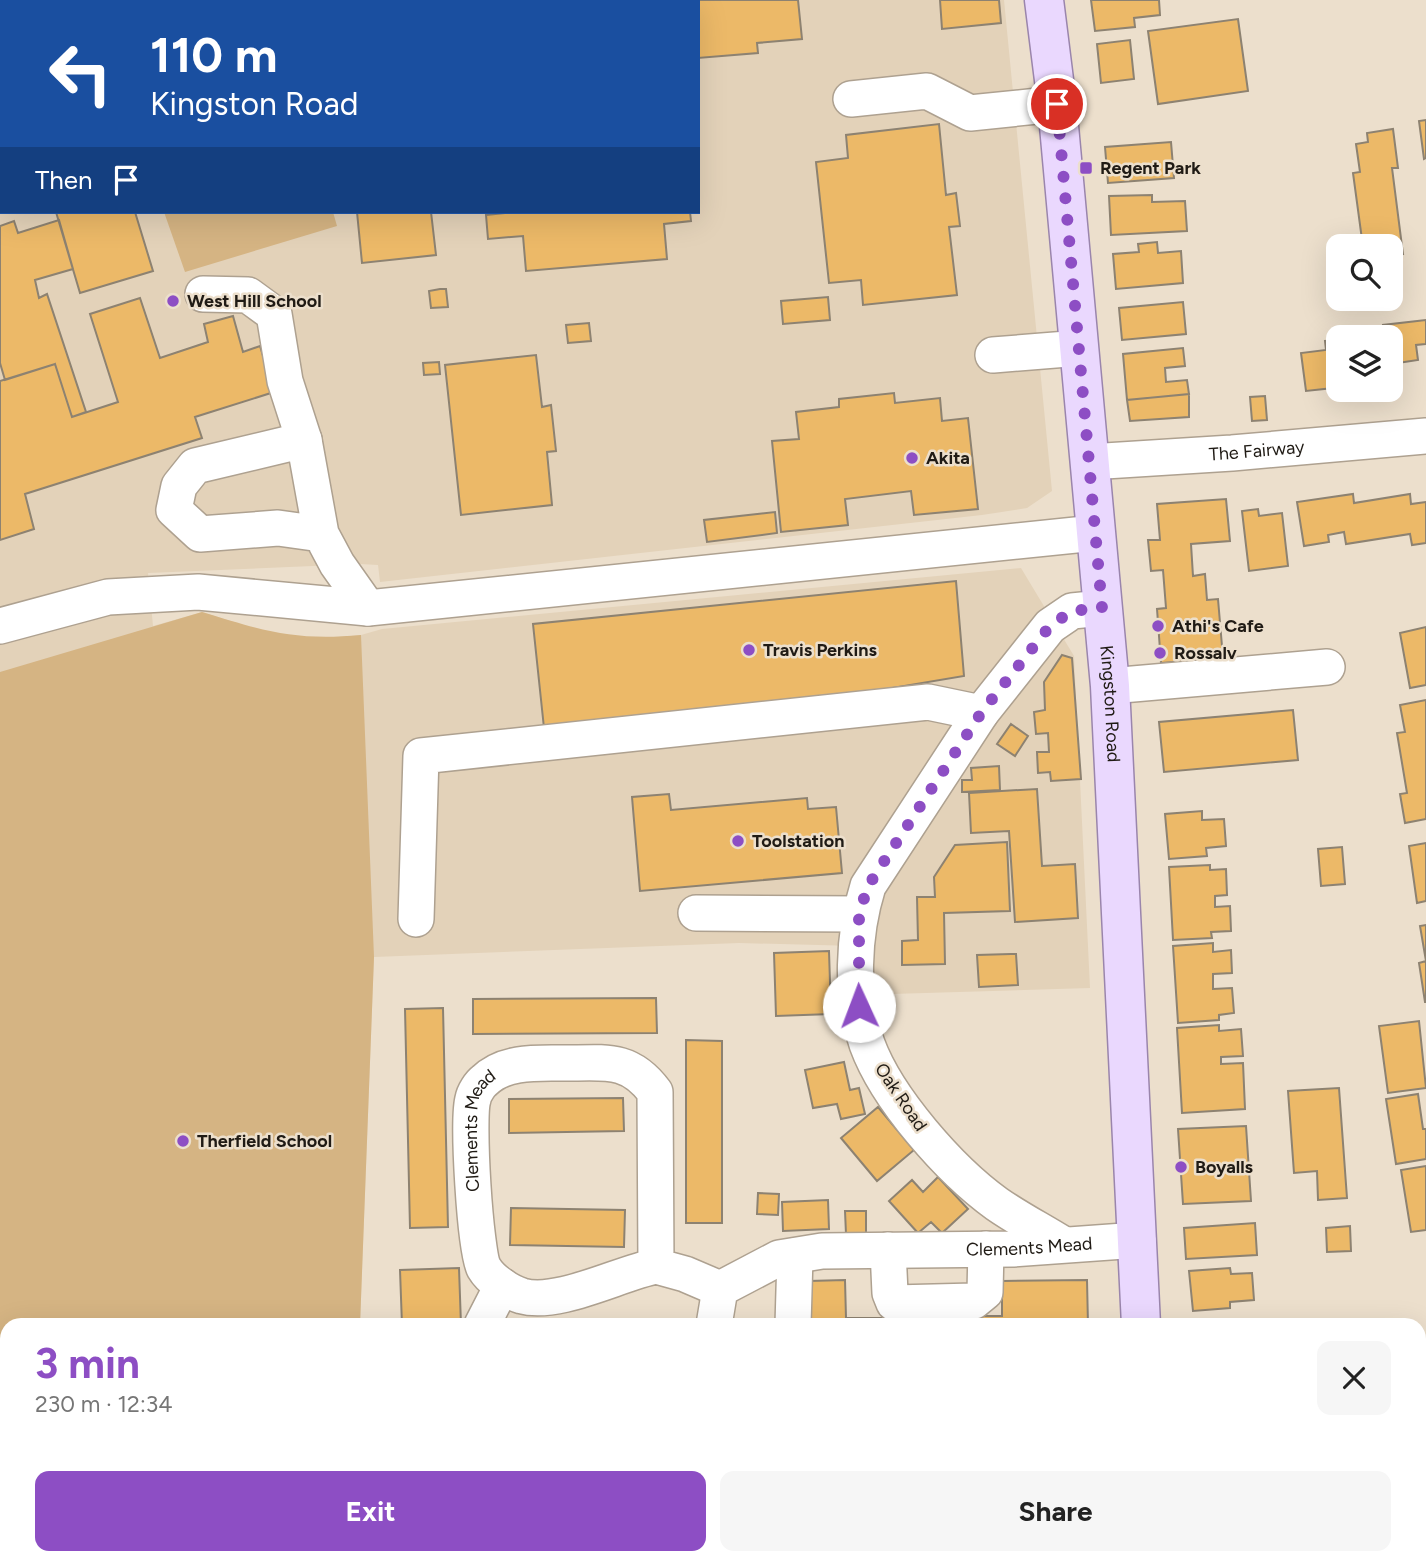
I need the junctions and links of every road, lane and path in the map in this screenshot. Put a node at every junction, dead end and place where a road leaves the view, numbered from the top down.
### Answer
1 (1044, 0) edge
2 (851, 99) dead end
3 (1057, 104) junction
4 (202, 295) dead end
5 (1080, 348) junction
6 (993, 355) dead end
7 (1426, 436) edge
8 (304, 440) junction
9 (1088, 462) junction
10 (1095, 533) junction
11 (321, 534) junction
12 (368, 608) junction
13 (1102, 608) junction
14 (0, 626) edge
15 (1327, 667) dead end
16 (1110, 686) junction
17 (981, 713) junction
18 (696, 914) dead end
19 (859, 914) junction
20 (416, 919) dead end
21 (1138, 1240) junction
22 (1061, 1243) junction
23 (986, 1249) junction
24 (888, 1251) junction
25 (795, 1256) junction
26 (656, 1266) junction
27 (502, 1286) junction
28 (720, 1289) junction
29 (486, 1318) edge
30 (714, 1318) edge
31 (793, 1318) edge
32 (1141, 1318) edge

1 - 3 main road, Kingston Road
2 - 3 street
3 - 5 main road, Kingston Road
4 - 8 street
5 - 6 street
5 - 9 main road, Kingston Road
7 - 9 street, The Fairway
8 - 11 street
8 - 11 street
9 - 10 main road, Kingston Road
10 - 12 street
10 - 13 main road, Kingston Road
11 - 12 street
12 - 14 street
13 - 16 main road, Kingston Road
13 - 17 street, Oak Road
15 - 16 street
16 - 21 main road, Kingston Road
17 - 19 street, Oak Road
17 - 20 street
18 - 19 street
19 - 22 street, Oak Road
21 - 22 street, Clements Mead
21 - 32 main road, Kingston Road
22 - 23 street, Clements Mead
23 - 24 street, Clements Mead
23 - 24 street
24 - 25 street, Clements Mead
25 - 28 street, Clements Mead
25 - 31 street
26 - 27 street
26 - 27 street, Clements Mead
26 - 28 street
27 - 29 street
28 - 30 street

